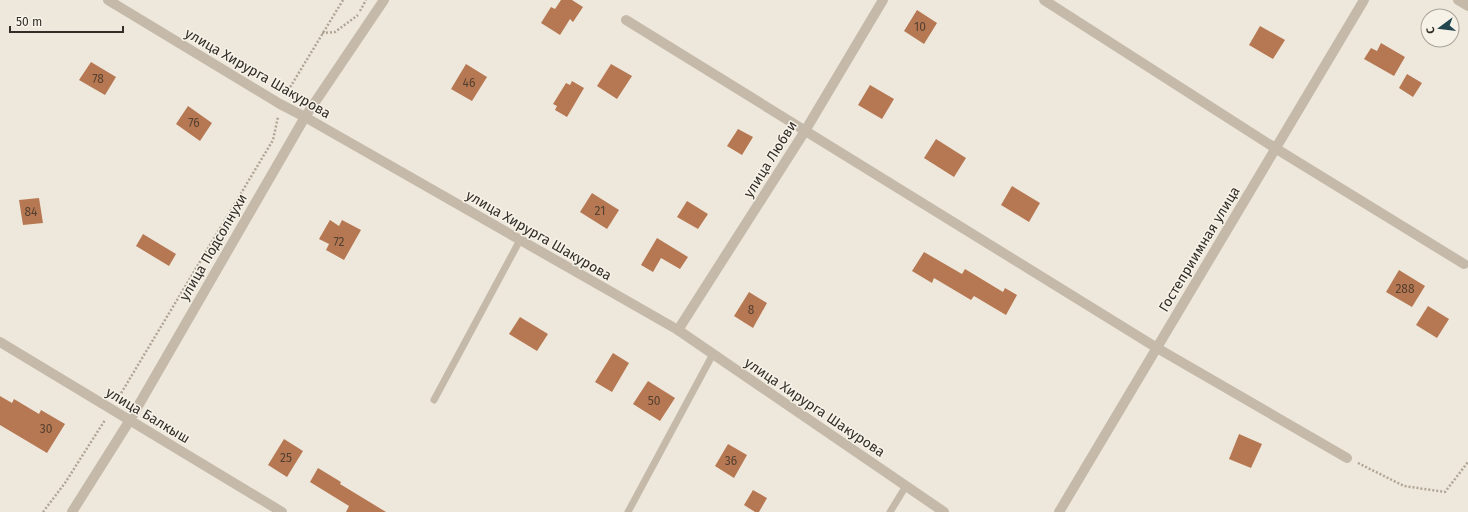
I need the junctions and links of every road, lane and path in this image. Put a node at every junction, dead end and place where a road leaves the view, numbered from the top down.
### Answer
1 (108, 0) edge
2 (343, 0) edge
3 (366, 0) edge
4 (384, 0) edge
5 (883, 0) edge
6 (1044, 0) edge
7 (1364, 0) edge
8 (1458, 0) edge
9 (1468, 6) edge
10 (626, 20) dead end
11 (322, 33) junction
12 (280, 104) junction
13 (305, 117) junction
14 (805, 131) junction
15 (1275, 148) junction
16 (520, 240) junction
17 (1464, 264) dead end
18 (678, 330) junction
19 (0, 342) edge
20 (1157, 348) junction
21 (713, 354) junction
22 (434, 400) dead end
23 (112, 409) junction
24 (130, 420) junction
25 (1347, 458) joint
26 (1468, 462) edge
27 (906, 486) junction
28 (43, 512) edge
29 (72, 512) edge
30 (282, 512) edge
31 (628, 512) edge
32 (890, 512) edge
33 (944, 512) edge
34 (1059, 512) edge

1 - 12 street, улица Хирурга Шакурова
2 - 11 path
3 - 11 path
4 - 13 street, улица Подсолнухи
5 - 14 street, улица Любви
6 - 15 street
7 - 15 street, Гостеприимная улица
8 - 9 street
10 - 14 street
11 - 12 path
12 - 13 street, улица Хирурга Шакурова
12 - 23 path
13 - 16 street, улица Хирурга Шакурова
13 - 24 street, улица Подсолнухи
14 - 18 street, улица Любви
14 - 20 street
15 - 17 street
15 - 20 street, Гостеприимная улица
16 - 18 street, улица Хирурга Шакурова
16 - 22 lane
18 - 21 street, улица Хирурга Шакурова
19 - 23 street, улица Балкыш
20 - 25 street
20 - 34 street, Гостеприимная улица
21 - 27 street, улица Хирурга Шакурова
21 - 31 lane
23 - 24 street, улица Балкыш
23 - 28 path
24 - 29 street, улица Подсолнухи
24 - 30 street, улица Балкыш
25 - 26 path
27 - 32 lane
27 - 33 street, улица Хирурга Шакурова

